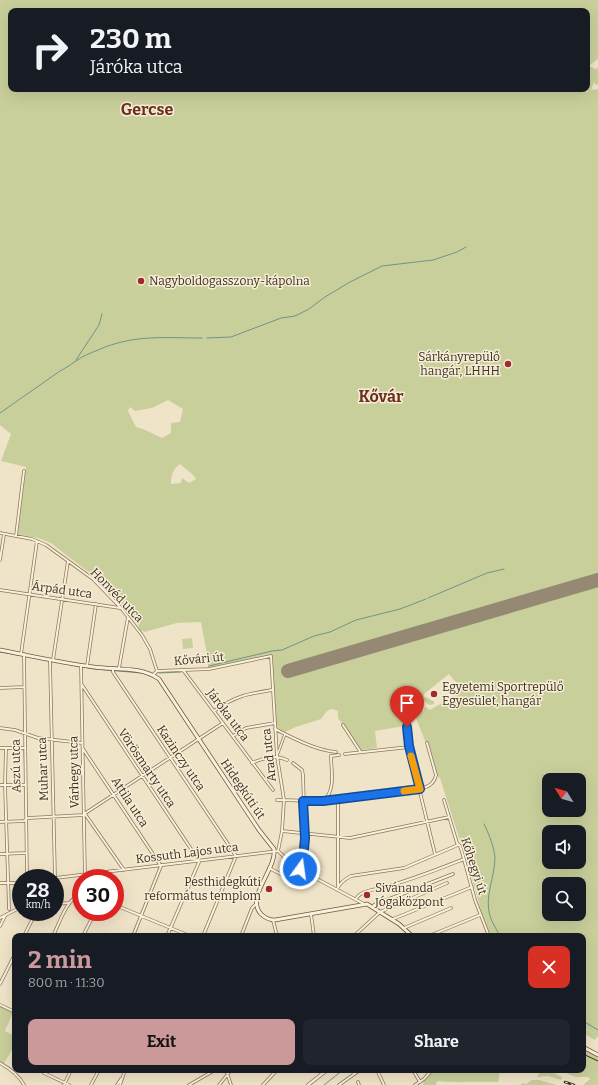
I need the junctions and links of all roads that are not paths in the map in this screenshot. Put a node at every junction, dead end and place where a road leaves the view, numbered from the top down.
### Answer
1 (24, 472) dead end
2 (0, 533) edge
3 (4, 534) junction
4 (16, 536) junction
5 (37, 541) junction
6 (0, 560) edge
7 (68, 561) junction
8 (0, 590) edge
9 (29, 594) junction
10 (63, 599) junction
11 (96, 604) junction
12 (121, 608) junction
13 (128, 617) junction
14 (0, 650) edge
15 (23, 655) junction
16 (271, 656) joint
17 (51, 660) junction
18 (81, 666) junction
19 (87, 666) junction
20 (119, 669) junction
21 (113, 670) junction
22 (183, 670) junction
23 (158, 671) junction
24 (153, 675) junction
25 (81, 684) junction
26 (24, 687) junction
27 (0, 688) edge
28 (272, 690) junction
29 (402, 704) dead end
30 (214, 711) junction
31 (223, 724) junction
32 (275, 724) junction
33 (343, 725) dead end
34 (0, 728) edge
35 (275, 729) junction
36 (285, 733) junction
37 (25, 734) junction
38 (232, 736) junction
39 (199, 739) junction
40 (51, 740) junction
41 (82, 743) junction
42 (427, 743) dead end
43 (409, 746) junction
44 (0, 748) edge
45 (6, 748) junction
46 (25, 748) junction
47 (82, 748) junction
48 (360, 751) junction
49 (336, 752) dead end
50 (278, 753) junction
51 (345, 754) dead end
52 (339, 755) dead end
53 (277, 756) junction
54 (170, 758) junction
55 (287, 760) dead end
56 (252, 763) junction
57 (293, 763) dead end
58 (142, 776) junction
59 (0, 785) edge
60 (6, 785) junction
61 (26, 785) junction
62 (420, 789) junction
63 (272, 790) dead end
64 (114, 794) junction
65 (277, 800) dead end
66 (284, 800) junction
67 (338, 800) junction
68 (444, 800) dead end
69 (303, 801) junction
70 (323, 801) junction
71 (84, 814) junction
72 (53, 816) junction
73 (449, 817) junction
74 (26, 820) junction
75 (0, 822) edge
76 (7, 822) junction
77 (427, 822) junction
78 (282, 831) junction
79 (305, 833) junction
80 (338, 838) junction
81 (458, 845) junction
82 (276, 851) junction
83 (26, 853) junction
84 (0, 854) edge
85 (7, 854) junction
86 (435, 854) junction
87 (236, 856) junction
88 (464, 860) junction
89 (199, 861) junction
90 (161, 866) junction
91 (269, 868) junction
92 (27, 869) edge
93 (55, 869) edge
94 (85, 869) edge
95 (123, 869) edge
96 (124, 870) edge
97 (302, 871) junction
98 (454, 874) dead end
99 (9, 883) junction
100 (447, 883) dead end
101 (0, 884) edge
102 (338, 886) junction
103 (472, 887) junction
104 (337, 889) junction
105 (356, 899) junction
106 (72, 900) edge
107 (64, 903) edge
108 (69, 903) junction
109 (256, 904) junction
110 (364, 904) junction
111 (373, 907) junction
112 (451, 908) dead end
113 (9, 909) dead end
114 (124, 909) edge
115 (12, 912) edge
116 (380, 912) junction
117 (311, 915) junction
118 (480, 915) junction
119 (5, 916) junction
120 (141, 916) junction
121 (0, 918) edge
122 (273, 920) junction
123 (392, 920) junction
124 (32, 921) edge
125 (91, 921) edge
126 (0, 926) edge
127 (170, 928) junction
128 (404, 928) junction
129 (26, 933) edge
130 (54, 933) edge
131 (85, 933) edge
132 (134, 933) edge
133 (168, 933) edge
134 (182, 933) edge
135 (204, 933) edge
136 (242, 933) edge
137 (276, 933) edge
138 (314, 933) edge
139 (357, 933) edge
140 (409, 933) edge
141 (436, 933) edge
142 (487, 933) edge
143 (12, 960) edge
144 (0, 984) edge
145 (0, 1005) edge
146 (12, 1011) edge
147 (586, 1049) edge
148 (598, 1055) edge
149 (0, 1063) edge
150 (12, 1071) edge
151 (15, 1073) edge
152 (44, 1073) dead end
153 (70, 1073) edge
154 (97, 1073) edge
155 (124, 1073) edge
156 (210, 1073) edge
157 (274, 1073) edge
158 (322, 1073) edge
159 (378, 1073) edge
160 (415, 1073) edge
161 (429, 1073) edge
162 (228, 1074) joint
163 (354, 1074) edge
164 (420, 1082) junction
165 (64, 1084) edge
166 (24, 1085) edge
167 (69, 1085) edge
168 (91, 1085) edge
169 (119, 1085) edge
170 (189, 1085) edge
171 (219, 1085) edge
172 (231, 1085) edge
173 (263, 1085) edge
174 (308, 1085) edge
175 (339, 1085) edge
176 (384, 1085) edge
177 (415, 1085) edge

1 - 4 street
2 - 3 street, Honvéd utca
3 - 4 street, Honvéd utca
3 - 6 street
4 - 5 street, Honvéd utca
5 - 7 street, Honvéd utca
5 - 9 street, Aszú utca
7 - 10 street, Muhar utca
7 - 12 street, Honvéd utca
8 - 9 street, Árpád utca
9 - 10 street, Árpád utca
9 - 15 street, Aszú utca
10 - 11 street, Árpád utca
10 - 17 street, Muhar utca
11 - 12 street, Árpád utca
11 - 19 street
12 - 13 street, Honvéd utca
13 - 20 street
13 - 23 street, Honvéd utca
14 - 15 main road
15 - 17 main road
15 - 26 street, Aszú utca
16 - 22 street, Kővári út
16 - 28 street, Arad utca
17 - 18 main road
17 - 40 street, Muhar utca
18 - 19 main road
18 - 25 street, Várhegy utca
19 - 21 main road
20 - 21 main road
20 - 24 main road
21 - 54 street, Kazinczy utca
22 - 23 street, Kővári út
22 - 30 street, Járóka utca
23 - 24 street, Kővári út
24 - 39 main road, Hidegkúti út
25 - 41 street, Várhegy utca
25 - 58 street, Vörösmarty utca
26 - 27 street
26 - 37 street, Aszú utca
28 - 30 street
28 - 32 street, Arad utca
29 - 43 street
30 - 31 street, Járóka utca
31 - 38 street, Járóka utca
31 - 39 street
32 - 35 street, Arad utca
32 - 38 street
33 - 48 street
34 - 37 street
35 - 36 street
35 - 50 street, Arad utca
36 - 49 street
36 - 50 street
37 - 40 street
37 - 46 street, Aszú utca
38 - 56 street, Járóka utca
39 - 54 street
39 - 82 main road, Hidegkúti út
40 - 41 street
40 - 72 street, Muhar utca
41 - 47 street, Várhegy utca
42 - 62 street
43 - 48 street
43 - 62 street
44 - 45 street
45 - 46 street
45 - 60 street
46 - 61 street, Aszú utca
47 - 64 street, Attila utca
47 - 71 street, Várhegy utca
48 - 51 street
50 - 53 street, Arad utca
52 - 70 street
53 - 55 street
53 - 56 street
53 - 66 street, Arad utca
54 - 58 street
54 - 87 street, Kazinczy utca
56 - 63 street, Járóka utca
57 - 69 street
58 - 64 street
58 - 89 street, Vörösmarty utca
59 - 60 street
60 - 61 street
60 - 76 street
61 - 74 street, Aszú utca
62 - 67 street
62 - 77 street
64 - 71 street
64 - 90 street, Attila utca
65 - 66 street
66 - 69 street
66 - 78 street, Arad utca
67 - 70 street
67 - 80 street
68 - 73 street, Kőhegyi út
69 - 70 street
69 - 79 street
71 - 72 street
71 - 94 street, Várhegy utca
71 - 95 street
72 - 74 street
72 - 93 street, Muhar utca
73 - 77 street
73 - 81 street, Kőhegyi út
74 - 76 street
74 - 83 street, Aszú utca
75 - 76 street
76 - 85 street
77 - 80 street
77 - 86 street
78 - 79 street
78 - 82 street, Arad utca
79 - 80 street
79 - 97 street
80 - 102 street
81 - 86 street
81 - 88 street, Kőhegyi út
82 - 87 street, Kossuth Lajos utca
82 - 91 main road
82 - 97 street
83 - 85 street
83 - 92 street, Aszú utca
84 - 85 street
85 - 99 street
86 - 102 street
87 - 89 street, Kossuth Lajos utca
87 - 135 street
88 - 103 street, Kőhegyi út
88 - 105 street
89 - 90 street, Kossuth Lajos utca
89 - 127 street
90 - 96 street, Kossuth Lajos utca
90 - 120 street
91 - 97 street
91 - 109 main road
97 - 104 street
98 - 111 street
99 - 101 street
99 - 113 street
100 - 116 street
102 - 104 street
103 - 118 street, Kőhegyi út
103 - 123 street
104 - 105 street
105 - 110 street
106 - 108 street
107 - 108 street
108 - 130 street
109 - 122 main road
109 - 136 street
110 - 111 main road
110 - 117 main road
111 - 116 main road
112 - 128 street
114 - 120 street
115 - 119 street
116 - 123 main road
116 - 139 street
117 - 122 main road
117 - 138 street
118 - 141 street
118 - 142 street, Kőhegyi út
119 - 121 street
119 - 126 street
120 - 127 street
120 - 132 street
122 - 137 street
123 - 128 main road
124 - 129 street
125 - 131 street
127 - 133 street
127 - 134 street
128 - 140 main road
143 - 144 street
145 - 146 street
147 - 148 main road
149 - 150 street
151 - 166 street
152 - 165 street
153 - 165 street
154 - 168 street
155 - 169 street
156 - 170 street
157 - 173 street
158 - 174 street
159 - 176 street
160 - 164 street
161 - 164 street
162 - 171 street
162 - 172 street
163 - 175 street
164 - 177 street
165 - 167 street

